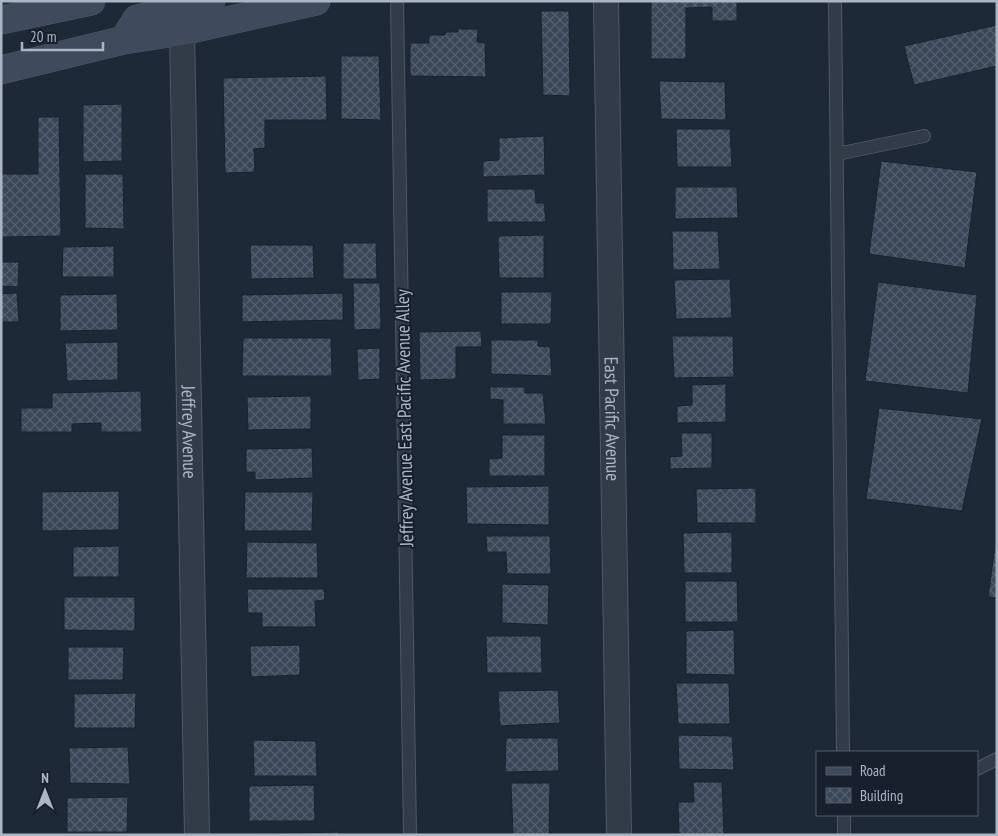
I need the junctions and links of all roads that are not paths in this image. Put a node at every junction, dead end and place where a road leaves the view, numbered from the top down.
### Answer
1 (90, 1) edge
2 (211, 1) edge
3 (316, 1) edge
4 (397, 1) edge
5 (606, 1) edge
6 (835, 1) edge
7 (1, 20) edge
8 (182, 31) junction
9 (124, 40) junction
10 (1, 70) edge
11 (924, 136) dead end
12 (837, 154) junction
13 (844, 751) edge
14 (997, 759) edge
15 (978, 768) edge
16 (844, 816) edge
17 (196, 835) edge
18 (410, 835) edge
19 (619, 835) edge
20 (844, 835) edge

1 - 7 main road
2 - 9 main road
3 - 8 main road
4 - 18 lane, Jeffrey Avenue East Pacific Avenue Alley
5 - 19 street, East Pacific Avenue
6 - 12 lane
8 - 9 main road
8 - 17 street, Jeffrey Avenue
9 - 10 main road
11 - 12 lane
12 - 13 lane
14 - 15 lane
16 - 20 lane

